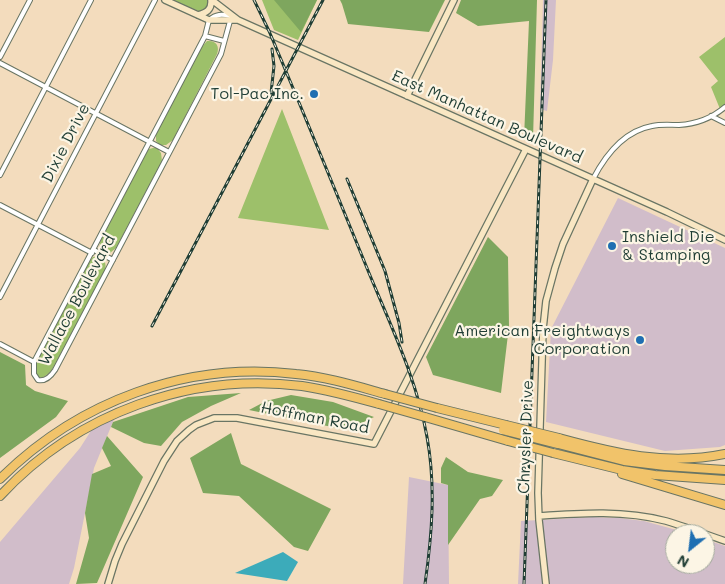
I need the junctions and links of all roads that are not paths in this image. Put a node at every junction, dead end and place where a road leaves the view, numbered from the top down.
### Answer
1 (30, 0) edge
2 (91, 0) edge
3 (155, 0) edge
4 (165, 0) edge
5 (212, 0) edge
6 (454, 0) edge
7 (198, 15) junction
8 (209, 20) junction
9 (234, 20) junction
10 (205, 36) junction
11 (224, 41) junction
12 (0, 57) edge
13 (0, 64) edge
14 (46, 87) junction
15 (407, 96) junction
16 (725, 107) edge
17 (96, 114) junction
18 (711, 116) junction
19 (725, 124) edge
20 (150, 142) junction
21 (526, 149) junction
22 (169, 152) junction
23 (0, 175) edge
24 (593, 179) junction
25 (0, 205) edge
26 (38, 225) junction
27 (725, 240) edge
28 (93, 252) junction
29 (113, 260) junction
30 (0, 297) edge
31 (0, 344) edge
32 (34, 362) junction
33 (559, 441) junction
34 (725, 453) edge
35 (599, 465) junction
36 (725, 470) edge
37 (0, 479) edge
38 (725, 480) edge
39 (0, 496) edge
40 (725, 505) edge
41 (539, 516) junction
42 (725, 541) edge
43 (108, 584) edge
44 (546, 584) edge

1 - 12 street
2 - 14 street
3 - 17 street, Dixie Drive
4 - 7 street, East Manhattan Boulevard
5 - 7 street
5 - 9 street, East Manhattan Boulevard
6 - 15 street
7 - 8 street, East Manhattan Boulevard
8 - 9 street, East Manhattan Boulevard
8 - 10 street, Wallace Boulevard
9 - 11 street, Wallace Boulevard
9 - 15 street, East Manhattan Boulevard
10 - 11 street
10 - 20 street, Wallace Boulevard
11 - 22 street, Wallace Boulevard
13 - 14 street
14 - 17 street
14 - 23 street
15 - 21 street, East Manhattan Boulevard
16 - 18 street
17 - 20 street
17 - 26 street, Dixie Drive
18 - 19 street
18 - 24 street
20 - 22 street
20 - 28 street, Wallace Boulevard
21 - 24 street, East Manhattan Boulevard
21 - 43 street, Hoffman Road
22 - 29 street, Wallace Boulevard
24 - 27 street, East Manhattan Boulevard
24 - 41 street, Chrysler Drive
25 - 26 street
26 - 28 street
26 - 30 street, Dixie Drive
28 - 29 street
28 - 32 street, Wallace Boulevard
29 - 32 street, Wallace Boulevard
31 - 32 street
33 - 34 highway
33 - 36 highway
33 - 37 highway, bridge
35 - 38 highway
35 - 39 highway, bridge
35 - 40 highway
41 - 42 street
41 - 44 street, Chrysler Drive

